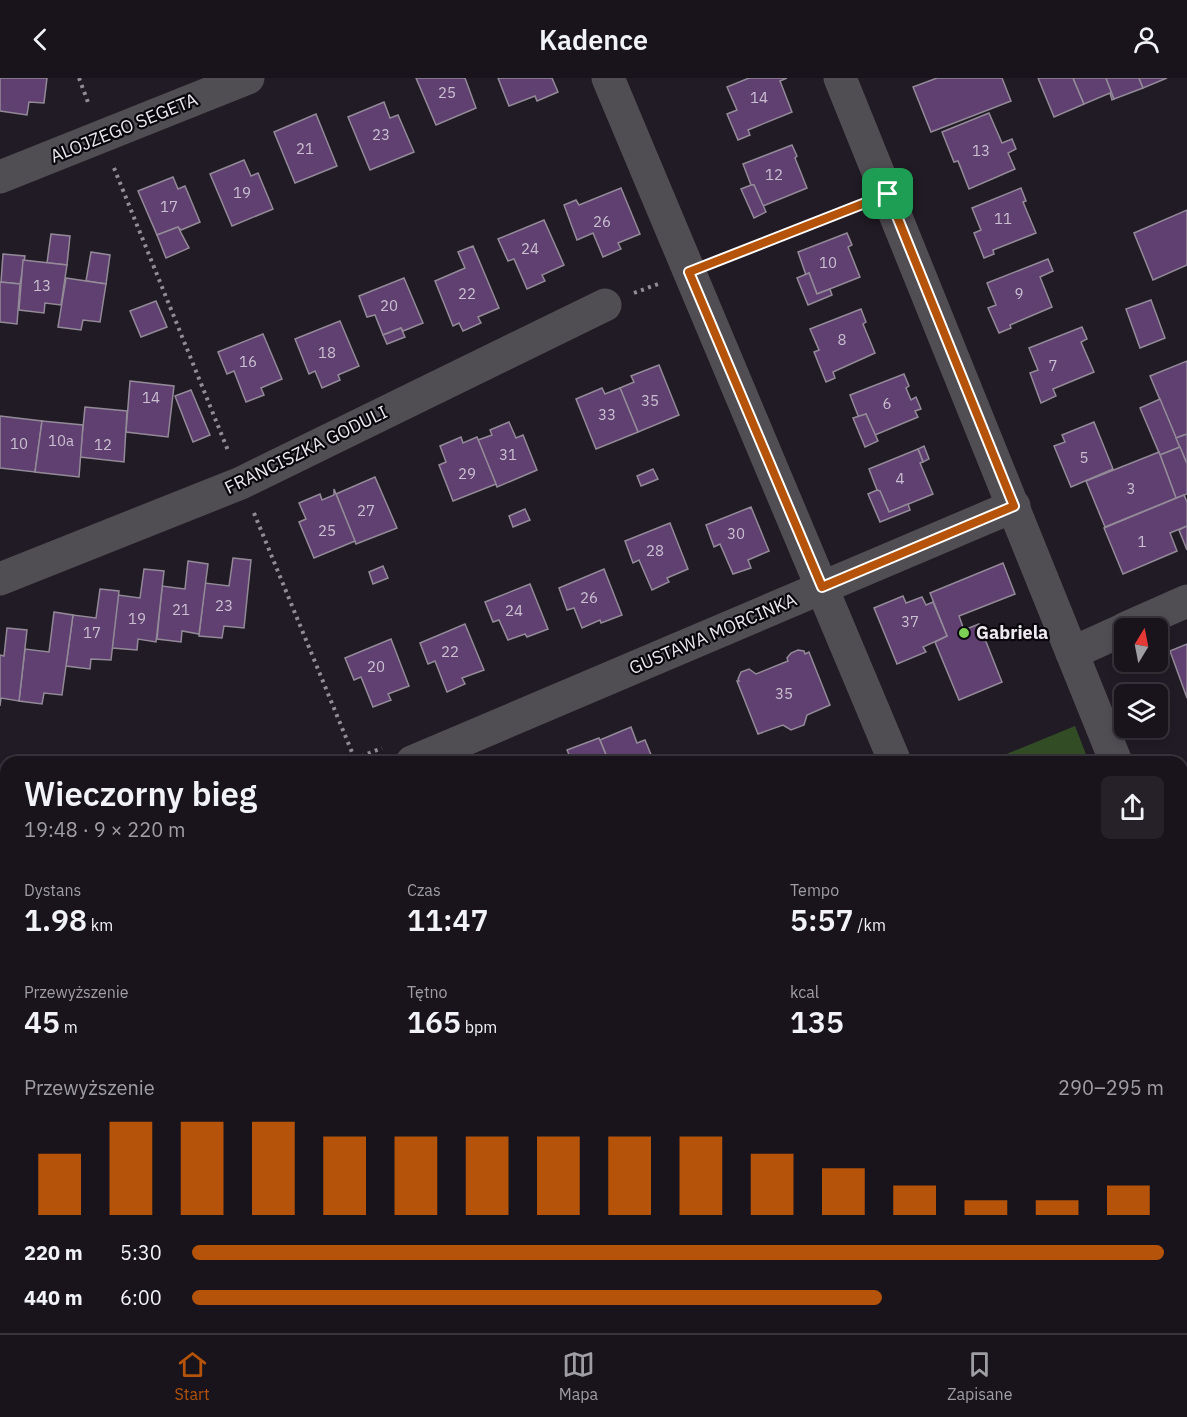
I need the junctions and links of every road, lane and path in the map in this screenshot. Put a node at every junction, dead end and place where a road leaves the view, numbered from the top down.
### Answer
1 (79, 78) edge
2 (248, 78) edge
3 (608, 78) edge
4 (840, 78) edge
5 (102, 137) junction
6 (0, 177) edge
7 (888, 194) junction
8 (689, 272) junction
9 (605, 305) joint
10 (241, 483) junction
11 (1014, 506) junction
12 (0, 579) edge
13 (822, 587) junction
14 (1187, 601) edge
15 (1150, 618) edge
16 (1114, 634) edge
17 (1072, 653) junction
18 (354, 756) edge
19 (426, 756) edge
20 (892, 756) edge
21 (1114, 756) edge

1 - 5 path
2 - 5 street, ALOJZEGO SEGETA
3 - 8 street
4 - 7 street
5 - 6 street, ALOJZEGO SEGETA
5 - 10 path
7 - 8 path
7 - 11 street
8 - 9 path
8 - 13 street
9 - 10 street, FRANCISZKA GODULI
10 - 12 street, FRANCISZKA GODULI
10 - 18 path
11 - 13 street, GUSTAWA MORCINKA
11 - 17 street
13 - 19 street, GUSTAWA MORCINKA
13 - 20 street
14 - 15 street
16 - 17 street
17 - 21 street

